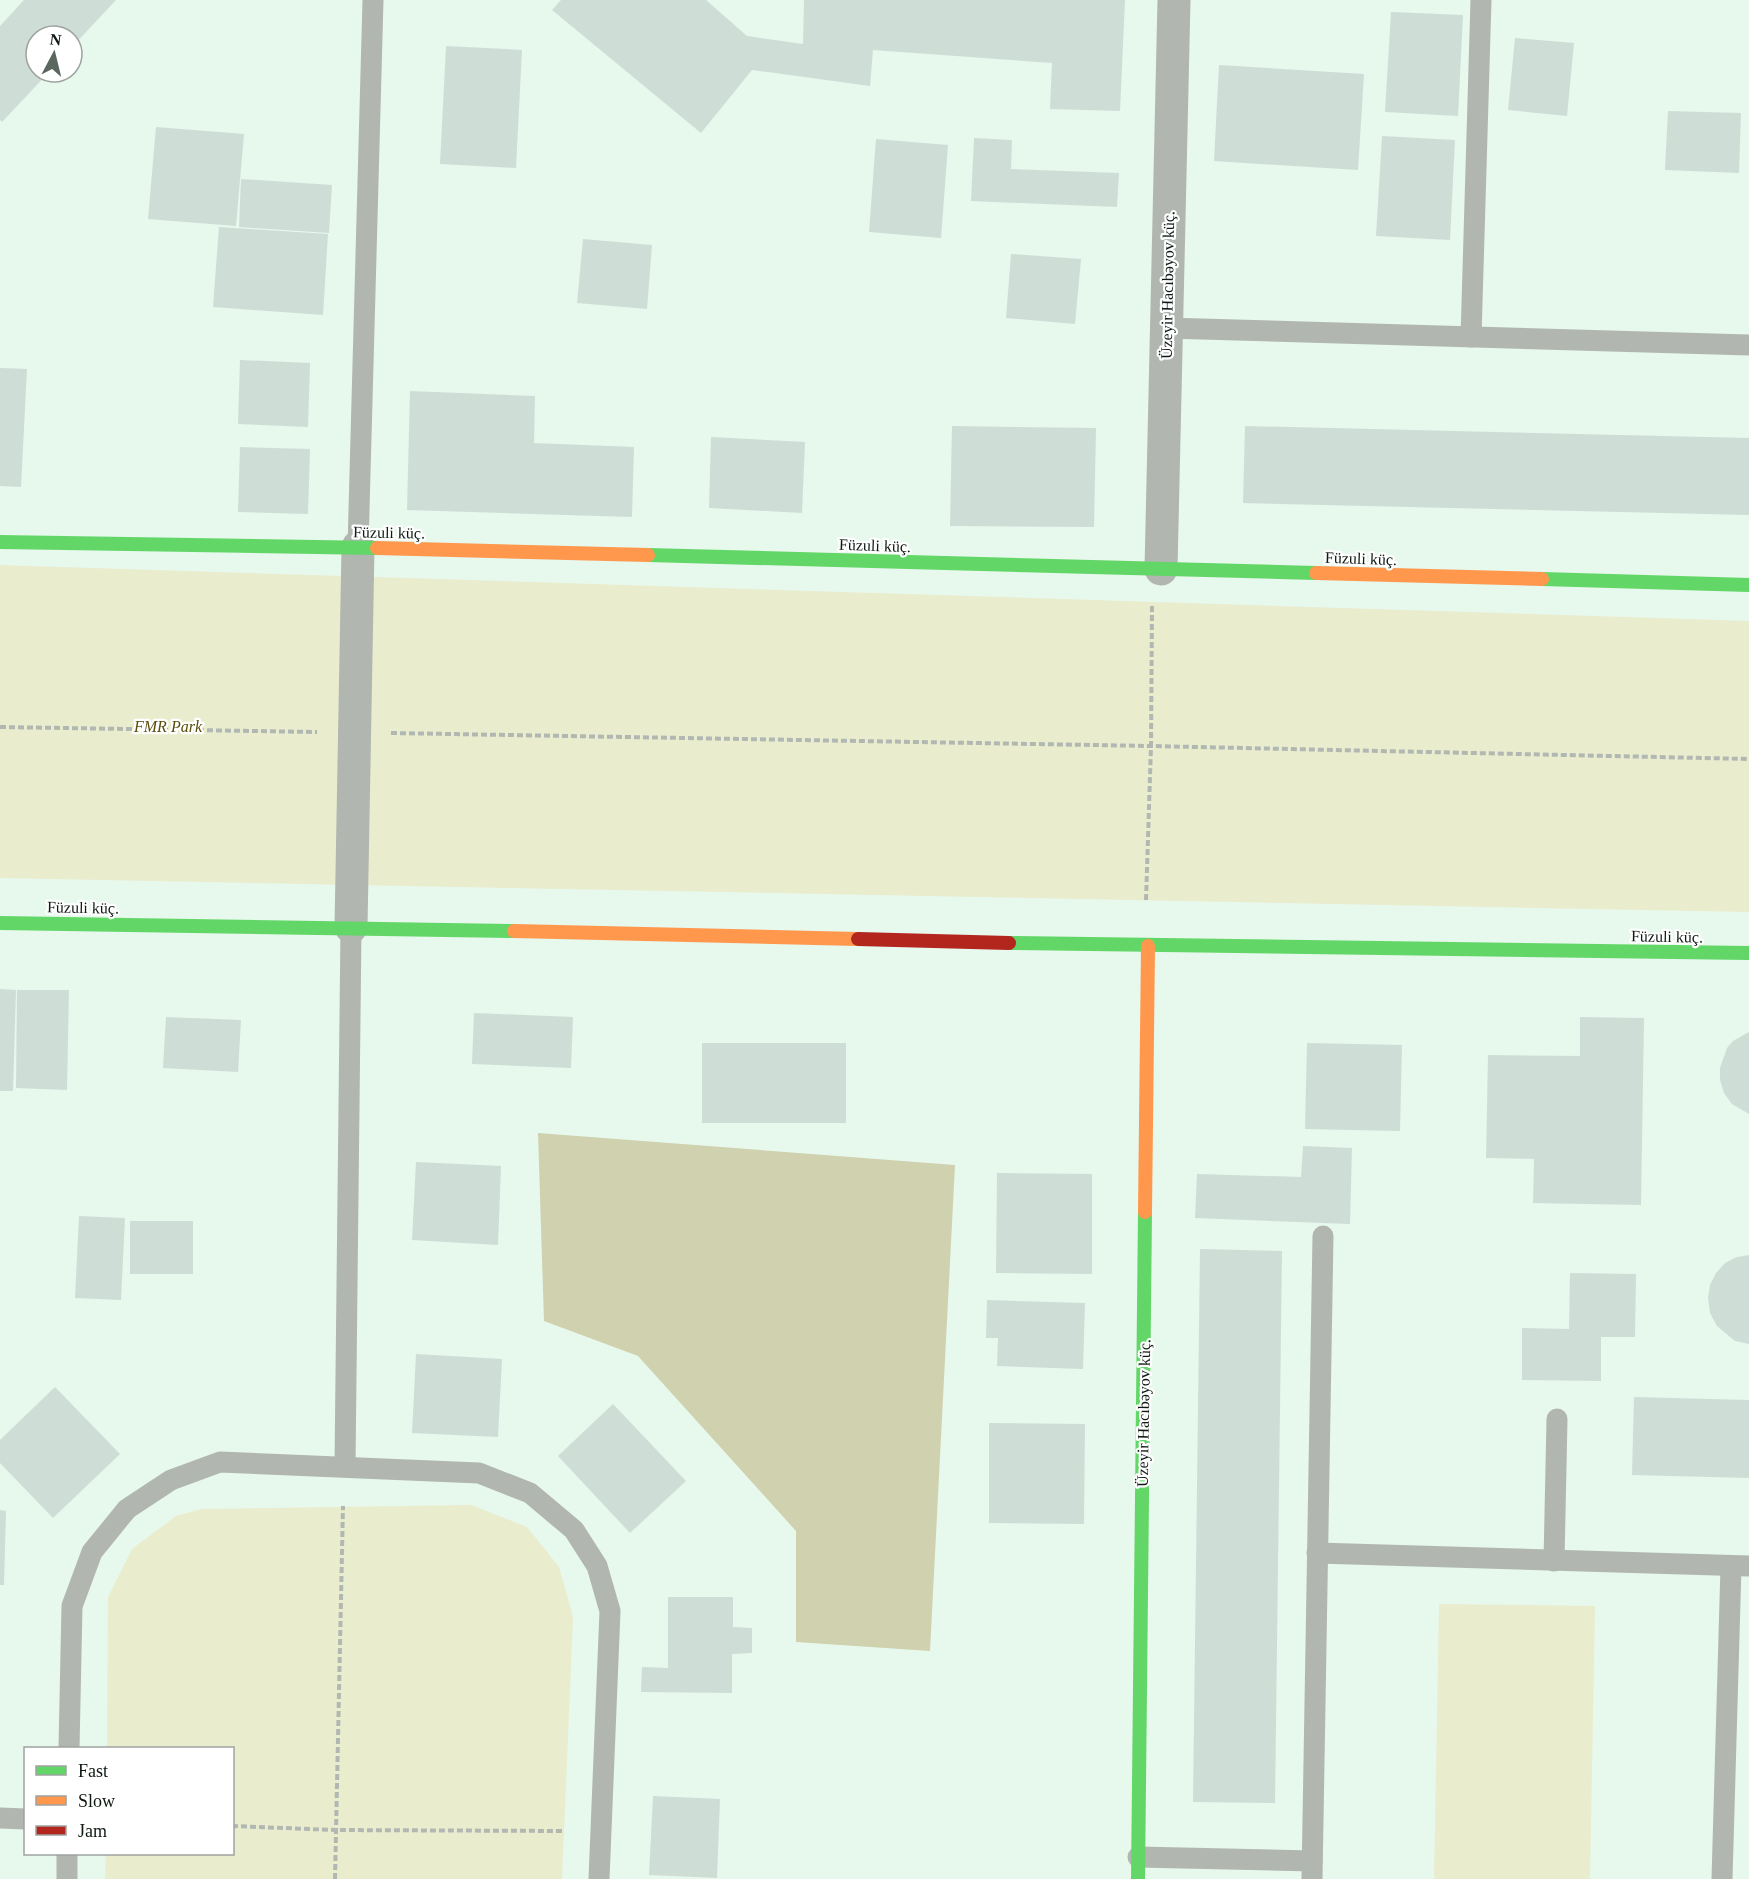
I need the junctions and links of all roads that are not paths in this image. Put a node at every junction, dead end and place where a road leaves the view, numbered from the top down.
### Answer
1 (373, 0) edge
2 (1174, 0) edge
3 (1481, 0) edge
4 (1166, 328) junction
5 (1471, 337) junction
6 (1749, 345) edge
7 (0, 542) edge
8 (358, 547) junction
9 (1161, 569) junction
10 (1749, 585) edge
11 (0, 923) edge
12 (351, 927) junction
13 (1148, 946) junction
14 (1749, 953) edge
15 (1323, 1236) dead end
16 (1557, 1419) dead end
17 (345, 1466) junction
18 (1317, 1553) junction
19 (1554, 1561) junction
20 (1740, 1566) edge
21 (69, 1747) edge
22 (0, 1818) edge
23 (24, 1819) edge
24 (67, 1855) edge
25 (1138, 1857) junction
26 (1312, 1870) edge
27 (67, 1879) edge
28 (599, 1879) edge
29 (1138, 1879) edge
30 (1722, 1879) edge

1 - 8 lane
2 - 4 street, Üzeyir Hacıbəyov küç.
3 - 5 lane
4 - 5 lane
4 - 9 street, Üzeyir Hacıbəyov küç.
5 - 6 lane
7 - 8 street, Füzuli küç.
8 - 9 street, Füzuli küç.
8 - 12 street
9 - 10 street, Füzuli küç.
11 - 12 street, Füzuli küç.
12 - 13 street, Füzuli küç.
12 - 17 lane
13 - 14 street, Füzuli küç.
13 - 25 street, Üzeyir Hacıbəyov küç.
15 - 18 lane
16 - 19 lane
17 - 21 lane
17 - 28 lane
18 - 19 lane
18 - 26 lane
19 - 20 lane
20 - 30 lane
22 - 23 lane
24 - 27 lane
25 - 26 lane
25 - 29 street, Üzeyir Hacıbəyov küç.

